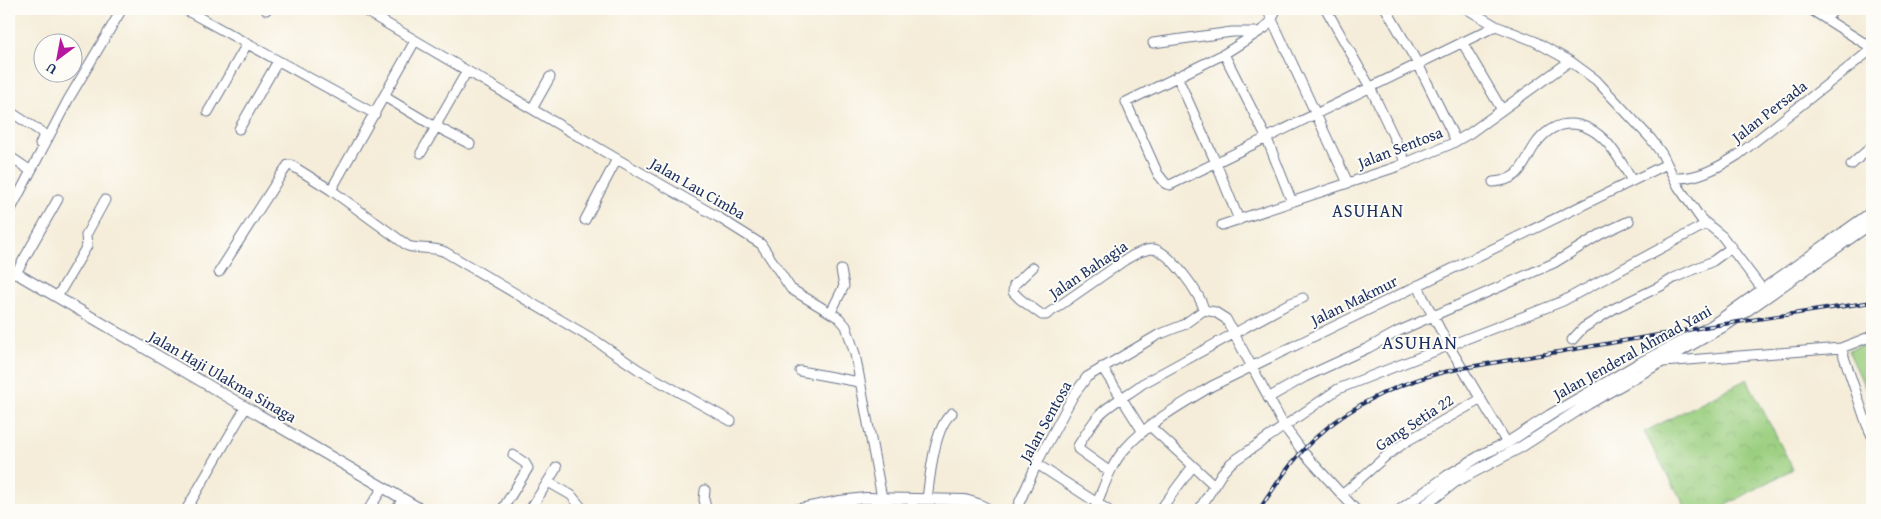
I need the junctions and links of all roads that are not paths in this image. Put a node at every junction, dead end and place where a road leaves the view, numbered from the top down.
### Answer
1 (122, 9) edge
2 (184, 9) edge
3 (362, 9) edge
4 (1267, 9) edge
5 (1276, 9) edge
6 (1326, 9) edge
7 (1386, 9) edge
8 (1467, 9) edge
9 (1810, 9) edge
10 (1835, 9) edge
11 (1826, 19) junction
12 (1272, 20) junction
13 (1496, 26) junction
14 (1258, 32) junction
15 (415, 41) junction
16 (1462, 42) junction
17 (1153, 43) dead end
18 (247, 44) junction
19 (1872, 49) edge
20 (1224, 54) junction
21 (278, 61) junction
22 (1570, 61) junction
23 (1418, 64) junction
24 (468, 71) junction
25 (1177, 76) junction
26 (550, 77) dead end
27 (1370, 87) junction
28 (385, 97) junction
29 (532, 109) junction
30 (1502, 110) junction
31 (9, 111) edge
32 (208, 112) dead end
33 (375, 114) junction
34 (1317, 114) junction
35 (437, 126) junction
36 (239, 129) dead end
37 (1267, 139) junction
38 (1456, 141) junction
39 (470, 144) dead end
40 (1872, 146) edge
41 (422, 153) dead end
42 (9, 156) edge
43 (617, 159) junction
44 (1216, 163) junction
45 (1406, 163) junction
46 (1668, 164) junction
47 (1851, 165) dead end
48 (1675, 178) junction
49 (1632, 181) junction
50 (1493, 182) dead end
51 (1348, 183) junction
52 (330, 190) junction
53 (58, 199) dead end
54 (106, 200) dead end
55 (1292, 202) junction
56 (1872, 212) edge
57 (9, 213) edge
58 (585, 220) dead end
59 (1239, 220) junction
60 (1629, 221) dead end
61 (1872, 223) edge
62 (1706, 224) junction
63 (1222, 225) dead end
64 (1852, 232) junction
65 (1732, 247) junction
66 (1033, 267) dead end
67 (841, 270) dead end
68 (12, 271) edge
69 (219, 272) dead end
70 (1418, 286) junction
71 (1763, 290) junction
72 (56, 297) junction
73 (1303, 298) dead end
74 (1204, 310) junction
75 (831, 312) junction
76 (1433, 316) junction
77 (1234, 334) junction
78 (1872, 336) edge
79 (1572, 340) dead end
80 (1450, 346) junction
81 (1840, 348) junction
82 (1662, 362) junction
83 (1253, 366) junction
84 (1102, 367) junction
85 (800, 371) dead end
86 (859, 382) junction
87 (1268, 398) junction
88 (1122, 399) junction
89 (1481, 399) junction
90 (246, 407) junction
91 (952, 413) dead end
92 (731, 421) dead end
93 (1284, 426) junction
94 (1147, 429) junction
95 (1872, 436) edge
96 (1507, 442) junction
97 (1485, 453) junction
98 (513, 455) dead end
99 (1492, 462) junction
100 (1037, 464) junction
101 (557, 466) dead end
102 (1193, 466) junction
103 (1110, 472) junction
104 (548, 482) junction
105 (1215, 486) junction
106 (383, 488) junction
107 (705, 490) dead end
108 (1343, 494) junction
109 (1427, 497) junction
110 (403, 499) junction
111 (885, 499) junction
112 (914, 499) junction
113 (927, 499) junction
114 (581, 507) dead end
115 (1096, 507) edge
116 (186, 510) edge
117 (368, 510) edge
118 (396, 510) edge
119 (422, 510) edge
120 (502, 510) edge
121 (530, 510) edge
122 (707, 510) edge
123 (795, 510) edge
124 (882, 510) edge
125 (910, 510) edge
126 (990, 510) edge
127 (1016, 510) edge
128 (1108, 510) edge
129 (1160, 510) edge
130 (1199, 510) edge
131 (1356, 510) edge
132 (1400, 510) edge
133 (1419, 510) edge

1 - 57 street
2 - 18 street
3 - 15 street, Jalan Lau Cimba
4 - 12 street
5 - 12 street
6 - 27 street
7 - 23 street
8 - 13 street
9 - 11 street
10 - 11 street
11 - 19 street
12 - 14 street
12 - 34 street
13 - 16 street
13 - 22 street
14 - 17 street
14 - 20 street
15 - 24 street, Jalan Lau Cimba
15 - 28 street
16 - 23 street
16 - 30 street
18 - 21 street
18 - 32 street
19 - 48 street, Jalan Persada
20 - 25 street
20 - 37 street
21 - 33 street
21 - 36 street
22 - 30 street, Jalan Sentosa
22 - 46 street
23 - 27 street
23 - 38 street
24 - 29 street, Jalan Lau Cimba
24 - 35 street
25 - 44 street
25 - 44 street
26 - 29 street
27 - 34 street
27 - 45 street
28 - 33 street
28 - 35 street
29 - 43 street, Jalan Lau Cimba
30 - 38 street, Jalan Sentosa
31 - 42 street
33 - 52 street
34 - 37 street
34 - 51 street
35 - 39 street
35 - 41 street
37 - 44 street
37 - 55 street
38 - 45 street, Jalan Sentosa
40 - 47 street
43 - 58 street
43 - 75 street, Jalan Lau Cimba
44 - 59 street
45 - 51 street, Jalan Sentosa
46 - 48 street
46 - 49 street, Jalan Makmur
48 - 62 street
49 - 50 street
49 - 70 street, Jalan Makmur
51 - 55 street, Jalan Sentosa
52 - 69 street
52 - 92 street
53 - 68 street
54 - 72 street
55 - 59 street, Jalan Sentosa
56 - 64 main road, Jalan Jenderal Ahmad Yani
59 - 63 street, Jalan Sentosa
60 - 76 street
61 - 64 main road, Jalan Jenderal Ahmad Yani
62 - 65 street
62 - 80 street
64 - 71 main road, Jalan Jenderal Ahmad Yani
64 - 82 main road, Jalan Jenderal Ahmad Yani
65 - 71 street
65 - 79 street
66 - 74 street, Jalan Bahagia
67 - 75 street
68 - 72 main road, Jalan Haji Ulakma Sinaga
70 - 76 street
70 - 83 street, Jalan Makmur
71 - 96 main road, Jalan Jenderal Ahmad Yani
72 - 90 main road, Jalan Haji Ulakma Sinaga
73 - 77 street
74 - 77 street
74 - 84 street, Jalan Sentosa
75 - 86 street, Jalan Lau Cimba
76 - 80 street
76 - 87 street
77 - 83 street
77 - 88 street
78 - 81 street
80 - 89 street
80 - 93 street
81 - 82 street
81 - 95 street
82 - 99 main road, Jalan Jenderal Ahmad Yani
83 - 87 street
83 - 94 street, Jalan Makmur
84 - 88 street
84 - 100 street, Jalan Sentosa
85 - 86 street
86 - 111 street, Jalan Lau Cimba
87 - 93 street
88 - 94 street
88 - 103 street
89 - 96 street
89 - 108 street, Gang Setia 22
90 - 106 main road, Jalan Haji Ulakma Sinaga
90 - 116 street
91 - 113 street
93 - 105 street
93 - 108 street
94 - 102 street
94 - 103 street, Jalan Makmur
96 - 97 main road, Jalan Jenderal Ahmad Yani
97 - 99 main road
97 - 109 main road, Jalan Jenderal Ahmad Yani
98 - 120 street
99 - 109 main road, Jalan Jenderal Ahmad Yani
100 - 115 street
100 - 127 street, Jalan Sentosa
101 - 104 street
102 - 105 street
102 - 129 street
103 - 115 street, Jalan Makmur
104 - 114 street
104 - 121 street
105 - 130 street
106 - 110 main road, Jalan Haji Ulakma Sinaga
106 - 117 street
107 - 122 street
108 - 131 street
109 - 132 main road, Jalan Jenderal Ahmad Yani
109 - 133 main road, Jalan Jenderal Ahmad Yani
110 - 118 street
110 - 119 main road, Jalan Haji Ulakma Sinaga
111 - 112 main road
111 - 123 main road
111 - 124 street
112 - 113 main road
112 - 125 street
113 - 126 main road
115 - 128 street

